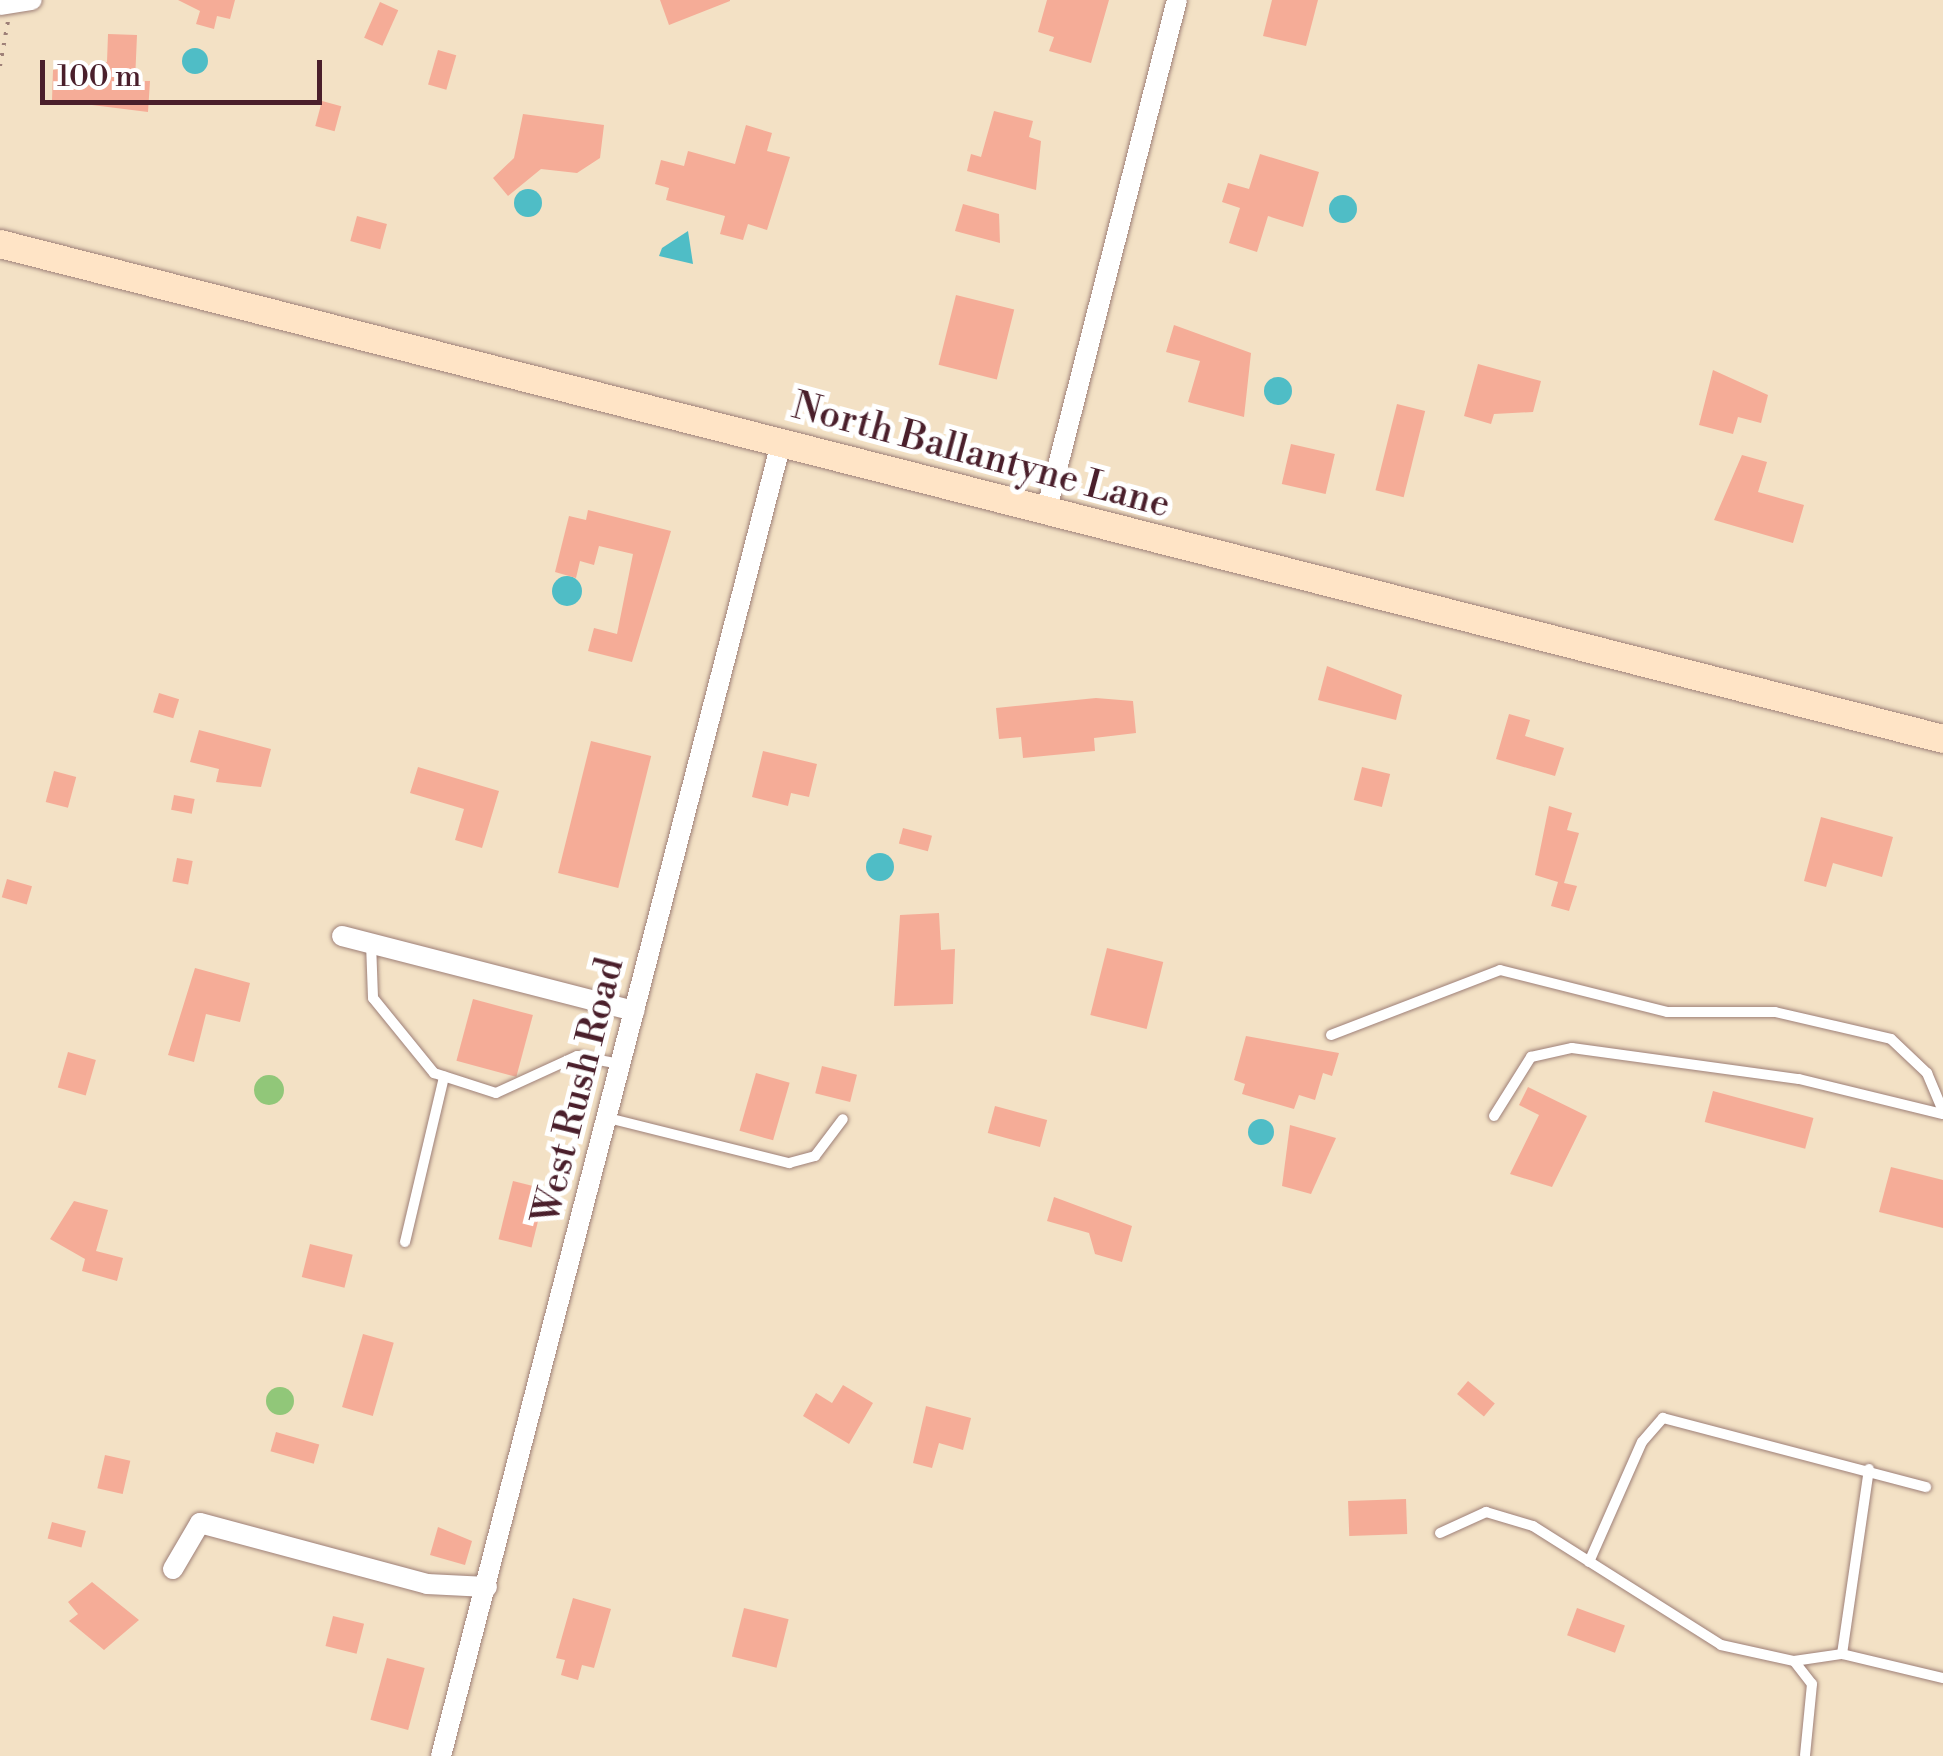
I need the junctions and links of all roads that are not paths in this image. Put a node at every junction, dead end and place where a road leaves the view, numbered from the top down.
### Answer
1 (32, 0) edge
2 (1177, 0) edge
3 (5, 10) edge
4 (0, 244) edge
5 (781, 443) junction
6 (1046, 512) junction
7 (1943, 739) edge
8 (342, 936) dead end
9 (371, 944) junction
10 (635, 1011) junction
11 (1331, 1035) dead end
12 (622, 1064) junction
13 (444, 1077) junction
14 (1943, 1112) edge
15 (1494, 1116) dead end
16 (608, 1118) junction
17 (842, 1120) dead end
18 (405, 1242) dead end
19 (1868, 1469) junction
20 (1926, 1487) dead end
21 (1440, 1533) dead end
22 (1589, 1562) junction
23 (172, 1569) dead end
24 (487, 1587) junction
25 (1842, 1654) junction
26 (1794, 1660) junction
27 (1943, 1678) edge
28 (442, 1756) edge
29 (1804, 1756) edge

1 - 3 street
2 - 6 street
4 - 5 street, North Ballantyne Lane
5 - 6 street, North Ballantyne Lane
5 - 10 street, West Rush Road
6 - 7 street, North Ballantyne Lane
8 - 9 street
9 - 10 street
9 - 13 lane
10 - 12 street, West Rush Road
11 - 14 lane
12 - 13 lane
12 - 16 street, West Rush Road
13 - 18 lane
14 - 15 lane
16 - 17 lane
16 - 24 street, West Rush Road
19 - 20 lane
19 - 22 lane
19 - 25 lane
21 - 22 lane
22 - 26 lane
23 - 24 street
24 - 28 street, West Rush Road
25 - 26 lane
25 - 27 lane
26 - 29 lane

